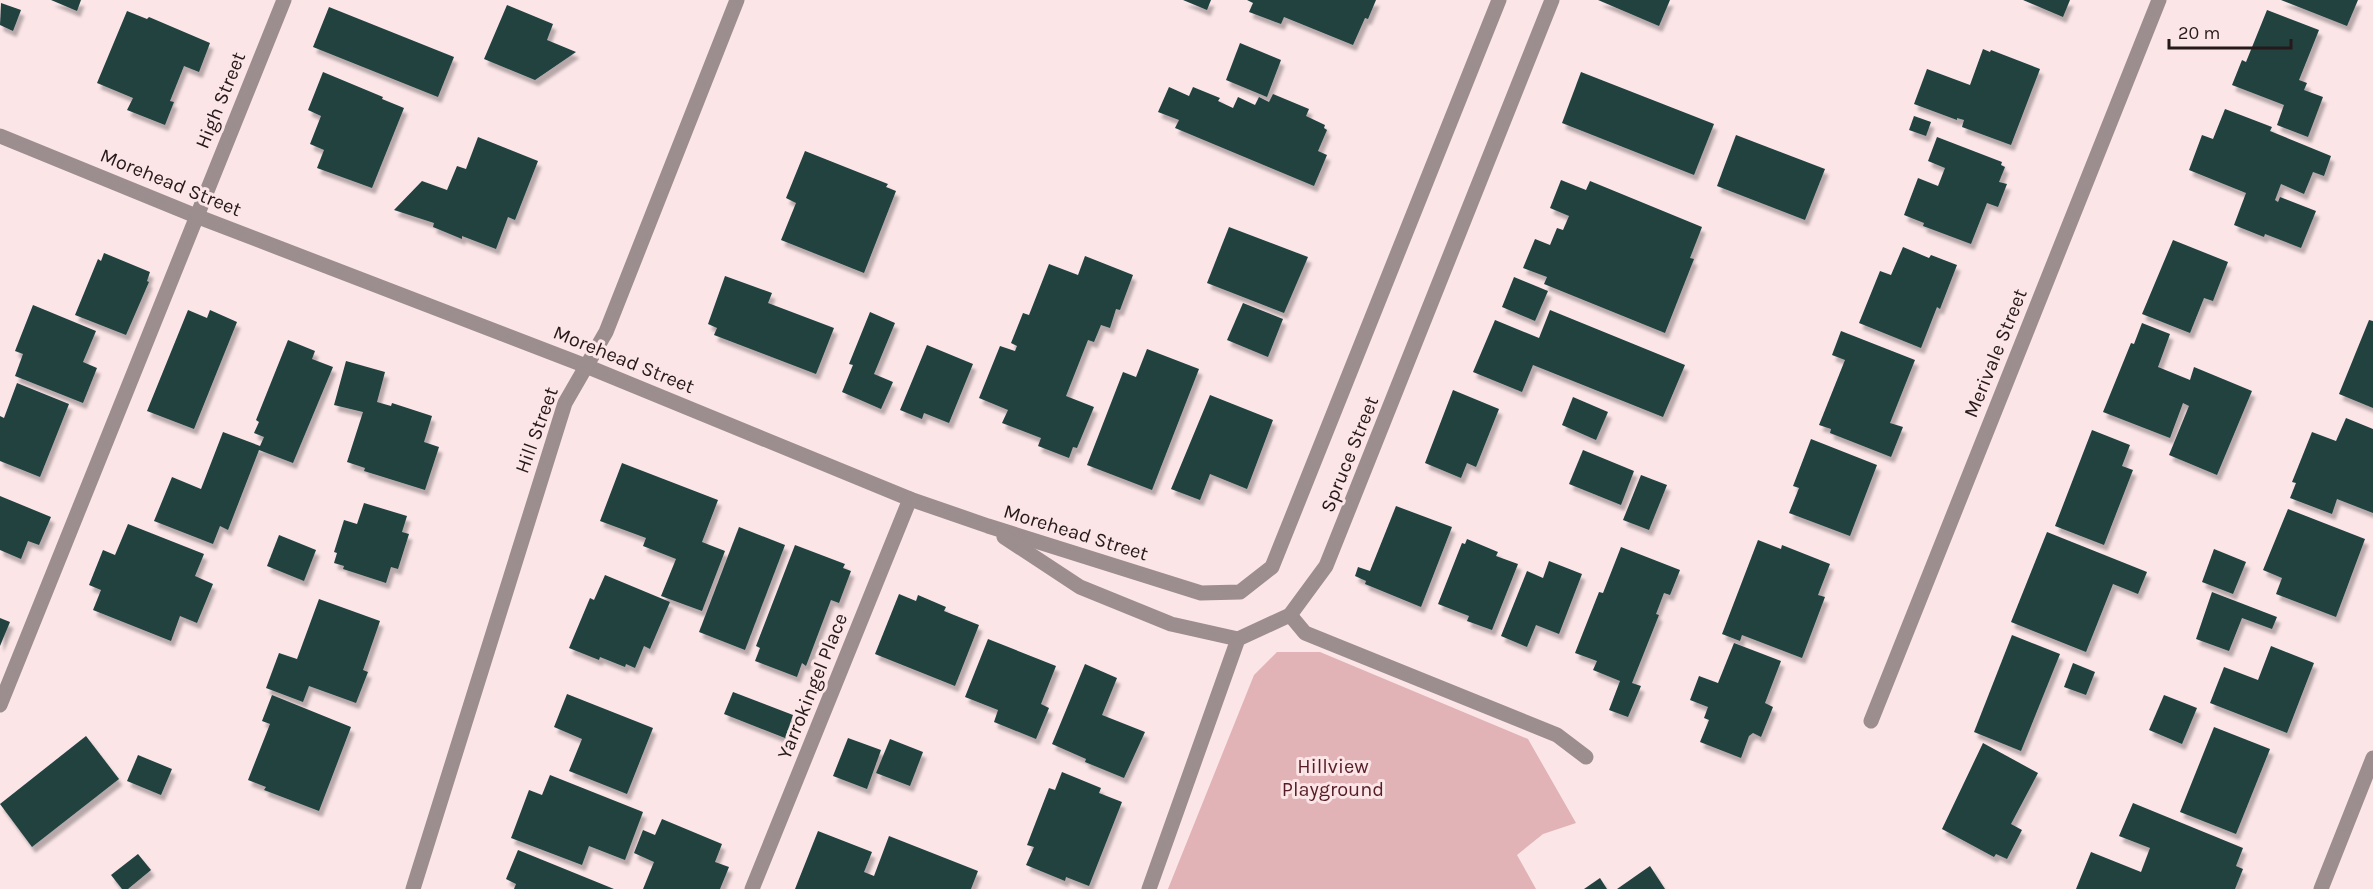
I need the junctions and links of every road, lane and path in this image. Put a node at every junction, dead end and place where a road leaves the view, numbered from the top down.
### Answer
1 (284, 0) edge
2 (737, 0) edge
3 (1499, 0) edge
4 (1552, 0) edge
5 (2159, 0) edge
6 (0, 136) edge
7 (196, 216) junction
8 (586, 366) junction
9 (910, 499) junction
10 (988, 526) junction
11 (1240, 592) joint
12 (1290, 615) junction
13 (1238, 639) junction
14 (0, 705) edge
15 (1871, 721) dead end
16 (1586, 757) dead end
17 (2373, 758) edge
18 (412, 889) edge
19 (752, 889) edge
20 (1149, 889) edge
21 (2321, 889) edge

1 - 7 street, High Street
2 - 8 street, Hill Street
3 - 11 street, Spruce Street
4 - 12 street, Spruce Street
5 - 15 street, Merivale Street
6 - 7 street, Morehead Street
7 - 8 street, Morehead Street
7 - 14 street, High Street
8 - 9 street, Morehead Street
8 - 18 street, Hill Street
9 - 10 street, Morehead Street
9 - 19 street, Yarrokingel Place
10 - 11 street, Morehead Street
10 - 13 street
12 - 13 street, Spruce Street
12 - 16 street
13 - 20 street
17 - 21 street

